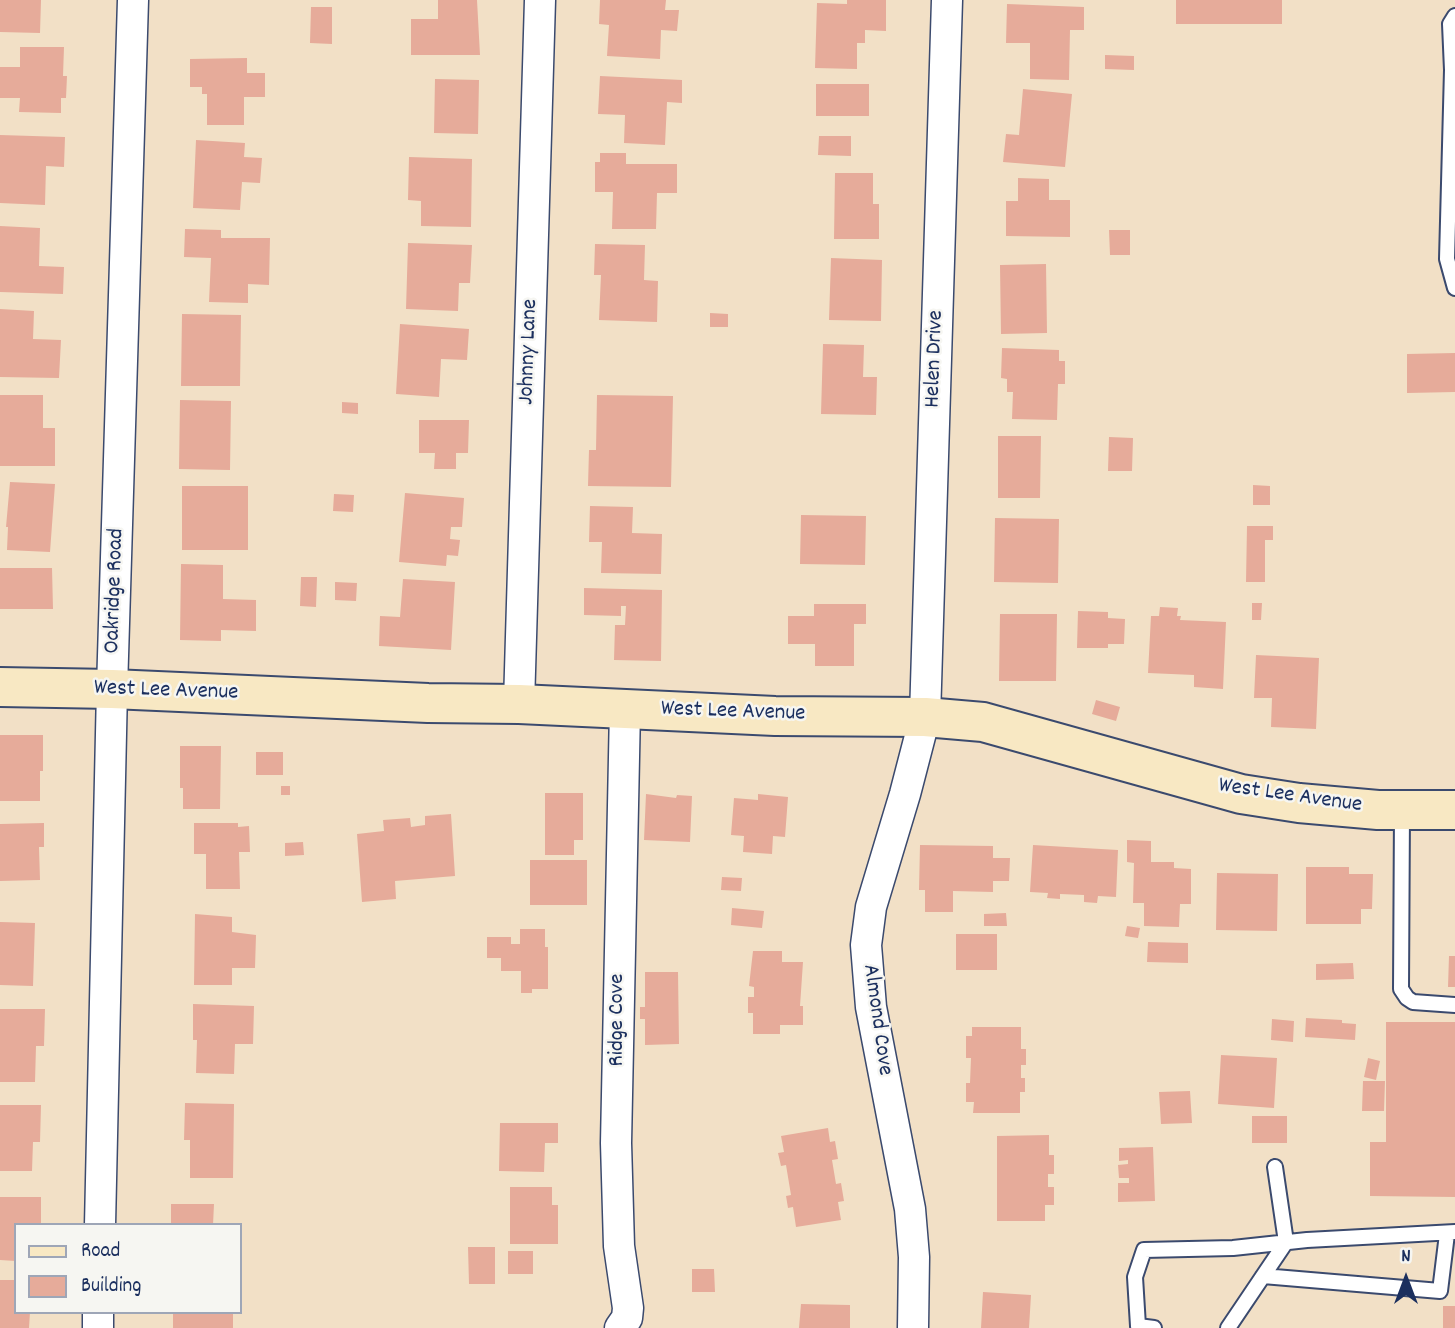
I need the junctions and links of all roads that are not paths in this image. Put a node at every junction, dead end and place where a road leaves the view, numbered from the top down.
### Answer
1 (133, 0) edge
2 (540, 0) edge
3 (947, 0) edge
4 (1452, 20) edge
5 (1453, 71) edge
6 (1451, 258) edge
7 (1455, 288) edge
8 (0, 687) edge
9 (112, 689) junction
10 (519, 704) junction
11 (625, 709) junction
12 (925, 717) junction
13 (1402, 810) junction
14 (1455, 810) edge
15 (1455, 1005) edge
16 (1275, 1167) dead end
17 (100, 1223) edge
18 (1451, 1233) edge
19 (1286, 1242) junction
20 (1263, 1276) junction
21 (620, 1328) edge
22 (913, 1328) edge
23 (1154, 1328) edge
24 (1228, 1328) edge

1 - 9 street, Oakridge Road
2 - 10 street, Johnny Lane
3 - 12 street, Helen Drive
4 - 5 lane
5 - 6 lane
6 - 7 lane
8 - 9 street, West Lee Avenue
9 - 10 street, West Lee Avenue
9 - 17 street, Oakridge Road
10 - 11 street, West Lee Avenue
11 - 12 street, West Lee Avenue
11 - 21 street, Ridge Cove
12 - 13 street, West Lee Avenue
12 - 22 street, Almond Cove
13 - 14 street, West Lee Avenue
13 - 15 lane
16 - 19 lane
18 - 19 lane
18 - 20 lane
19 - 20 lane
19 - 23 lane
20 - 24 lane

